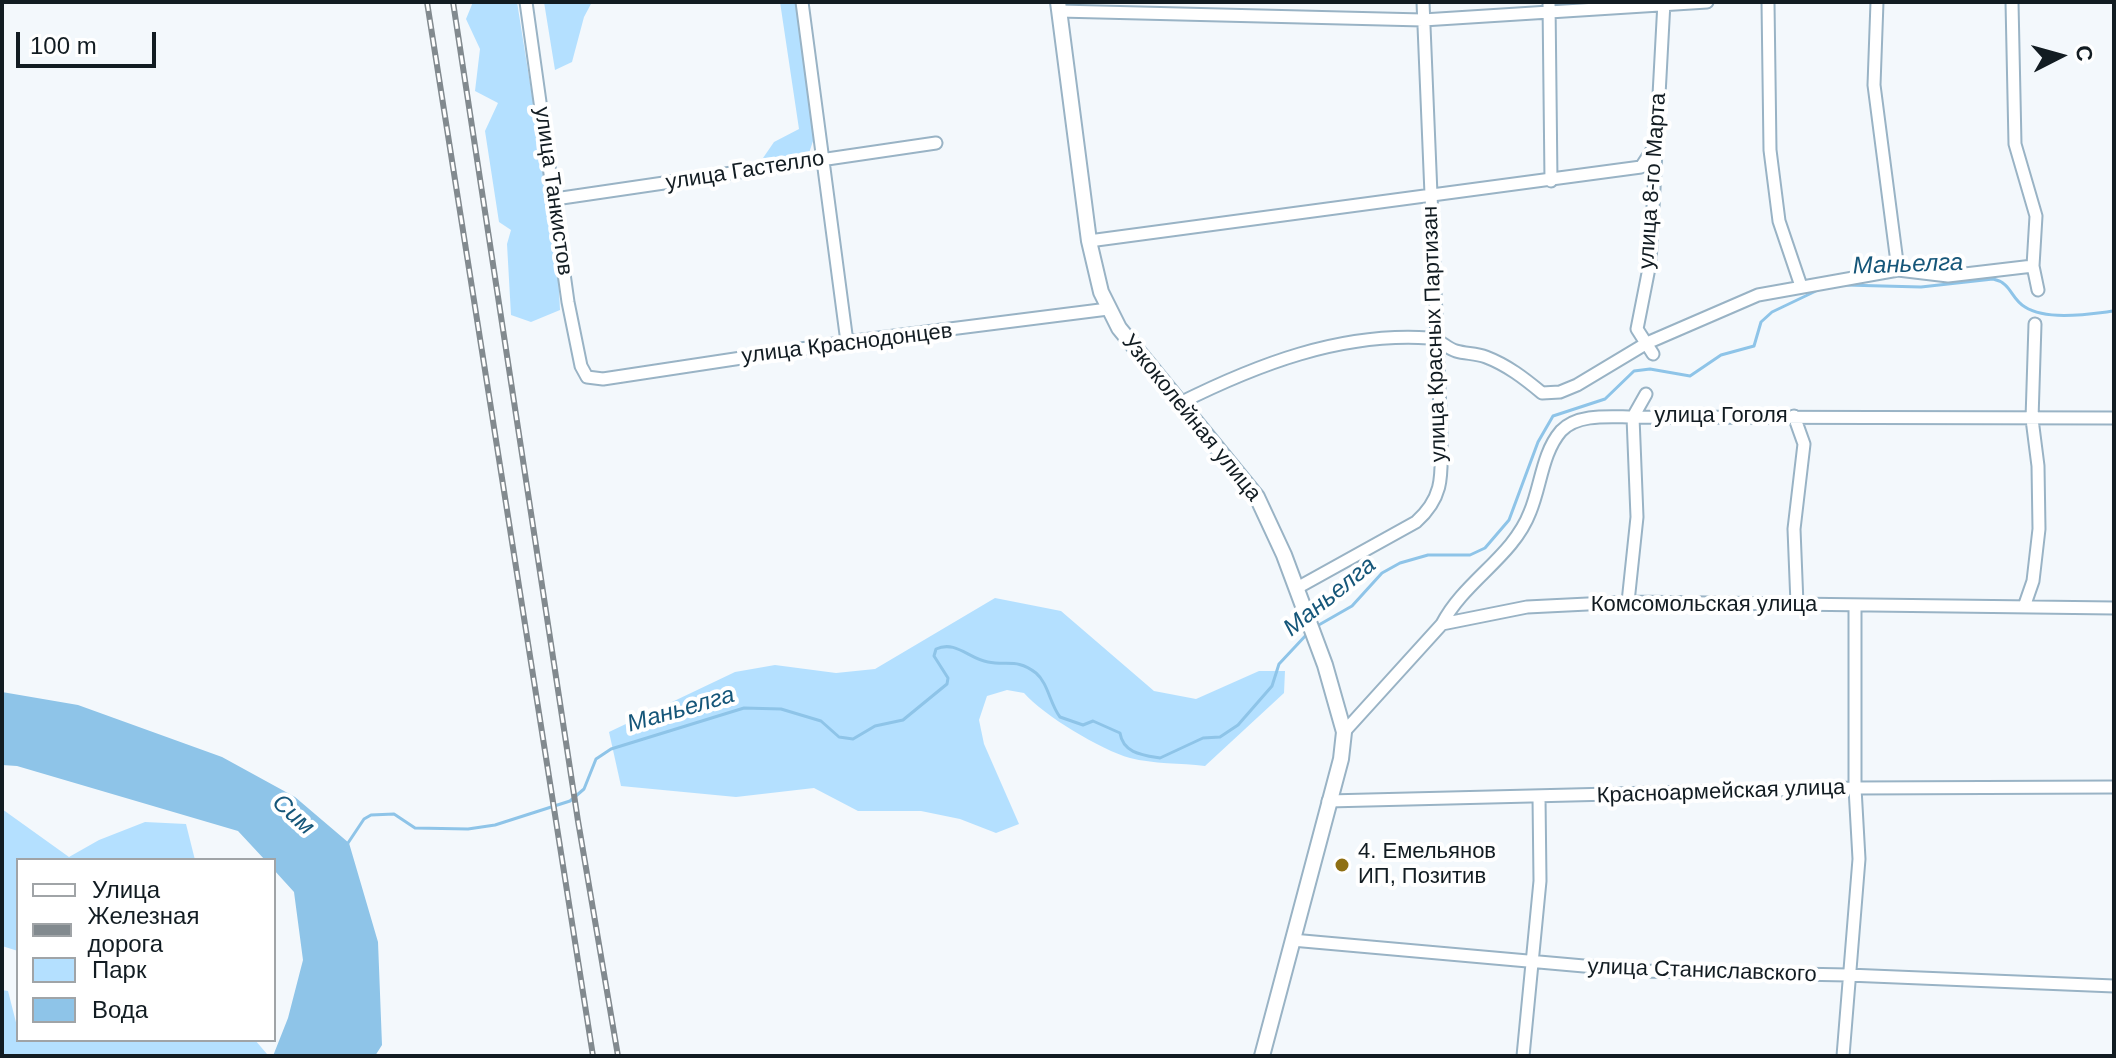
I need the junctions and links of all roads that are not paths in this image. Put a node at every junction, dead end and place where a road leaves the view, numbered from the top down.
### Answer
1 (526, 2) edge
2 (802, 2) edge
3 (1423, 2) edge
4 (1707, 2) edge
5 (1768, 2) edge
6 (1877, 2) edge
7 (2012, 2) edge
8 (1664, 4) edge
9 (1059, 6) edge
10 (1549, 6) edge
11 (1423, 20) junction
12 (1658, 141) junction
13 (936, 143) dead end
14 (823, 159) junction
15 (1551, 181) junction
16 (1430, 195) junction
17 (555, 199) junction
18 (1089, 241) junction
19 (2033, 266) junction
20 (1898, 270) junction
21 (1801, 286) junction
22 (2038, 290) dead end
23 (1108, 309) junction
24 (2035, 324) dead end
25 (1438, 340) junction
26 (847, 342) junction
27 (1650, 348) junction
28 (587, 377) joint
29 (1646, 394) dead end
30 (1178, 404) junction
31 (1794, 416) junction
32 (1633, 417) junction
33 (2114, 418) edge
34 (2032, 419) junction
35 (1297, 588) junction
36 (1628, 602) junction
37 (1797, 604) junction
38 (1855, 606) junction
39 (2024, 607) junction
40 (2114, 608) edge
41 (1442, 624) junction
42 (1344, 732) junction
43 (2114, 787) edge
44 (1855, 788) junction
45 (1539, 797) junction
46 (1328, 801) junction
47 (1292, 940) junction
48 (1531, 964) junction
49 (1848, 975) junction
50 (2114, 986) edge
51 (1262, 1056) edge
52 (1523, 1056) edge
53 (1843, 1056) edge

1 - 17 street, улица Танкистов
2 - 14 street
3 - 11 street, улица Красных Партизан
4 - 8 street
5 - 21 street
6 - 20 street
7 - 19 street
8 - 10 street
8 - 12 street, улица 8-го Марта
9 - 11 street
9 - 18 street, Узкоколейная улица
10 - 11 street
10 - 15 street
11 - 16 street, улица Красных Партизан
12 - 15 street
12 - 27 street, улица 8-го Марта
13 - 14 street, улица Гастелло
14 - 17 street, улица Гастелло
14 - 26 street
15 - 16 street
16 - 18 street
16 - 25 street, улица Красных Партизан
17 - 28 street, улица Танкистов
18 - 23 street, Узкоколейная улица
19 - 20 street
19 - 22 street
20 - 21 street
21 - 27 street
23 - 26 street, улица Краснодонцев
23 - 30 street, Узкоколейная улица
24 - 34 street
25 - 27 street
25 - 30 street
25 - 35 street, улица Красных Партизан
26 - 28 street, улица Краснодонцев
29 - 32 street
30 - 35 street, Узкоколейная улица
31 - 32 street, улица Гоголя
31 - 34 street, улица Гоголя
31 - 37 street
32 - 36 street
32 - 41 street, улица Гоголя
33 - 34 street, улица Гоголя
34 - 39 street
35 - 42 street, Узкоколейная улица
36 - 37 street, Комсомольская улица
36 - 41 street, Комсомольская улица
37 - 38 street, Комсомольская улица
38 - 39 street, Комсомольская улица
38 - 44 street
39 - 40 street, Комсомольская улица
41 - 42 street
42 - 46 street, Узкоколейная улица
43 - 44 street, Красноармейская улица
44 - 45 street, Красноармейская улица
44 - 49 street
45 - 46 street, Красноармейская улица
45 - 48 street
46 - 47 street, Узкоколейная улица
47 - 48 street, улица Станиславского
47 - 51 street, Узкоколейная улица
48 - 49 street, улица Станиславского
48 - 52 street
49 - 50 street, улица Станиславского
49 - 53 street

